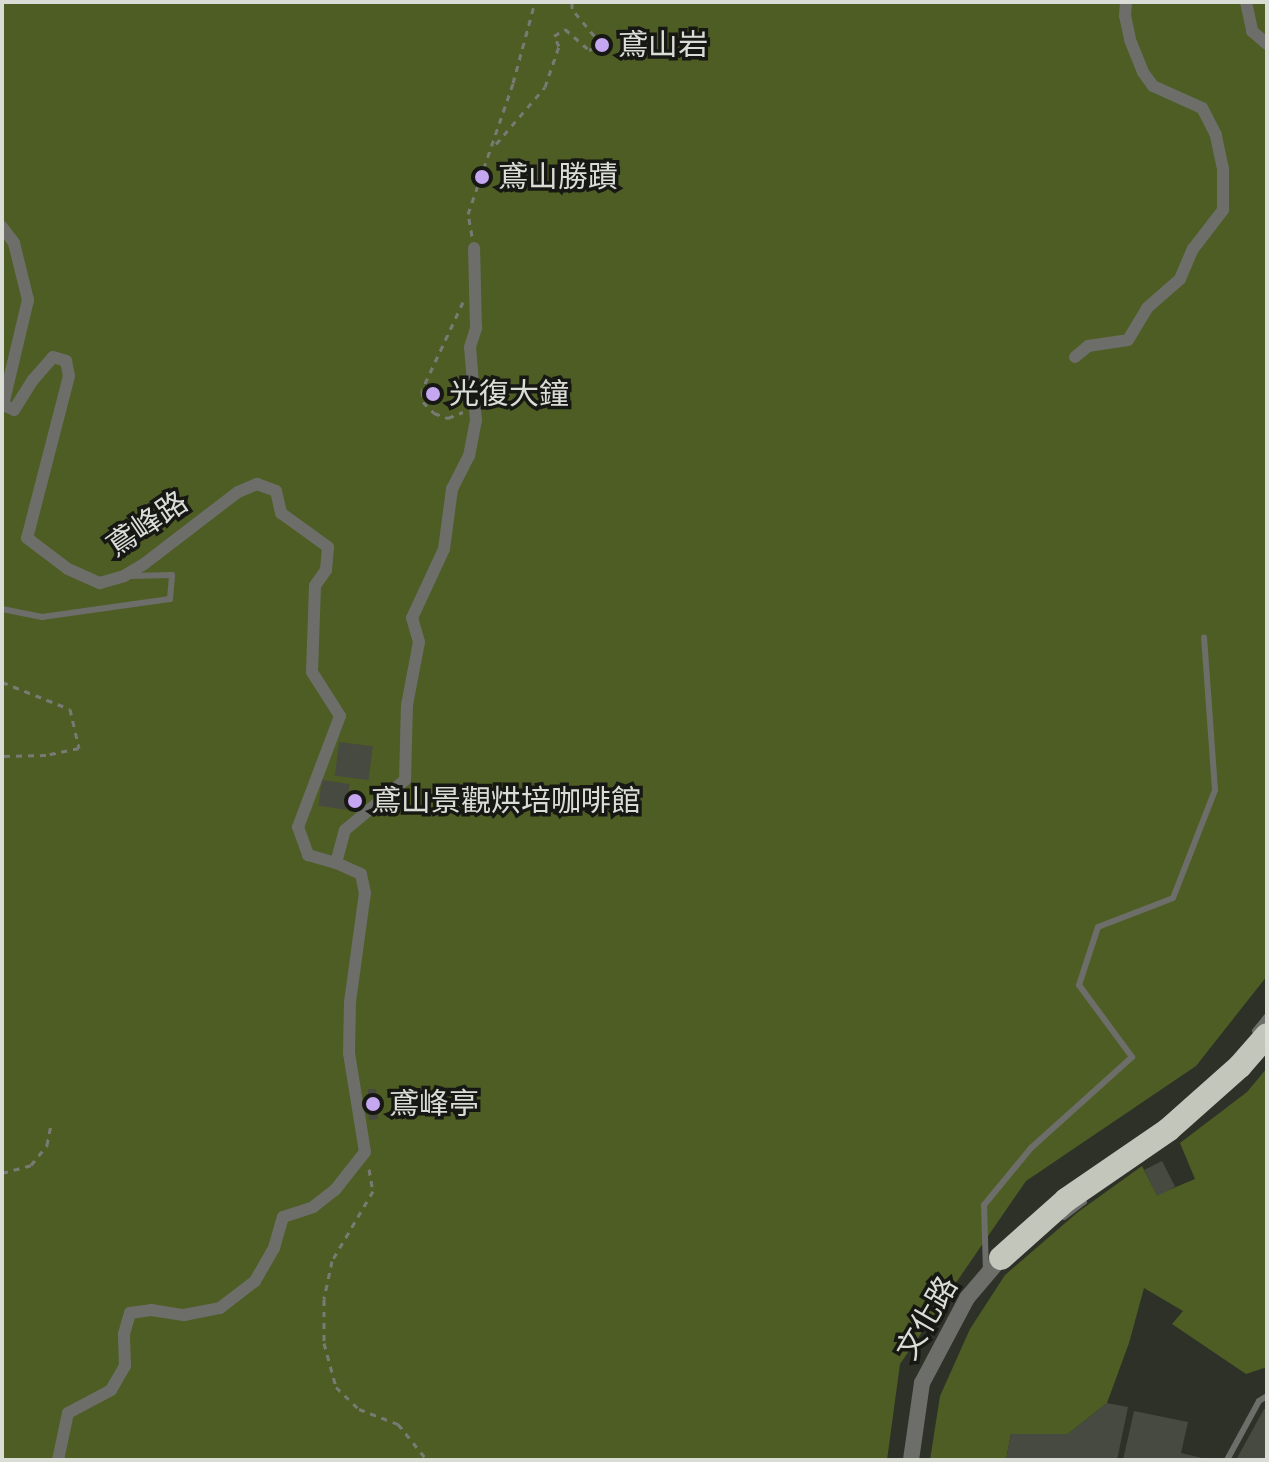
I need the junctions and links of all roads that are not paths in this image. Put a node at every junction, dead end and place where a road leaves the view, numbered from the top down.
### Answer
1 (1126, 2) edge
2 (1246, 2) edge
3 (1267, 44) edge
4 (2, 227) edge
5 (474, 248) road end
6 (1075, 357) dead end
7 (124, 576) junction
8 (2, 609) edge
9 (1204, 637) dead end
10 (336, 863) junction
11 (1267, 1016) edge
12 (1259, 1036) edge
13 (1180, 1133) dead end
14 (1133, 1166) dead end
15 (1096, 1193) dead end
16 (1059, 1221) dead end
17 (1047, 1230) dead end
18 (996, 1260) junction
19 (1267, 1396) edge
20 (58, 1460) edge
21 (911, 1460) edge
22 (1227, 1460) edge

1 - 6 street
2 - 3 street
4 - 7 street, 鳶峰路
5 - 10 street
7 - 8 lane
7 - 10 street, 鳶峰路
9 - 18 lane
10 - 20 street, 鳶峰路
11 - 12 lane
12 - 18 highway
13 - 14 lane
15 - 16 lane
17 - 18 lane
18 - 21 street, 文化路
19 - 22 lane

